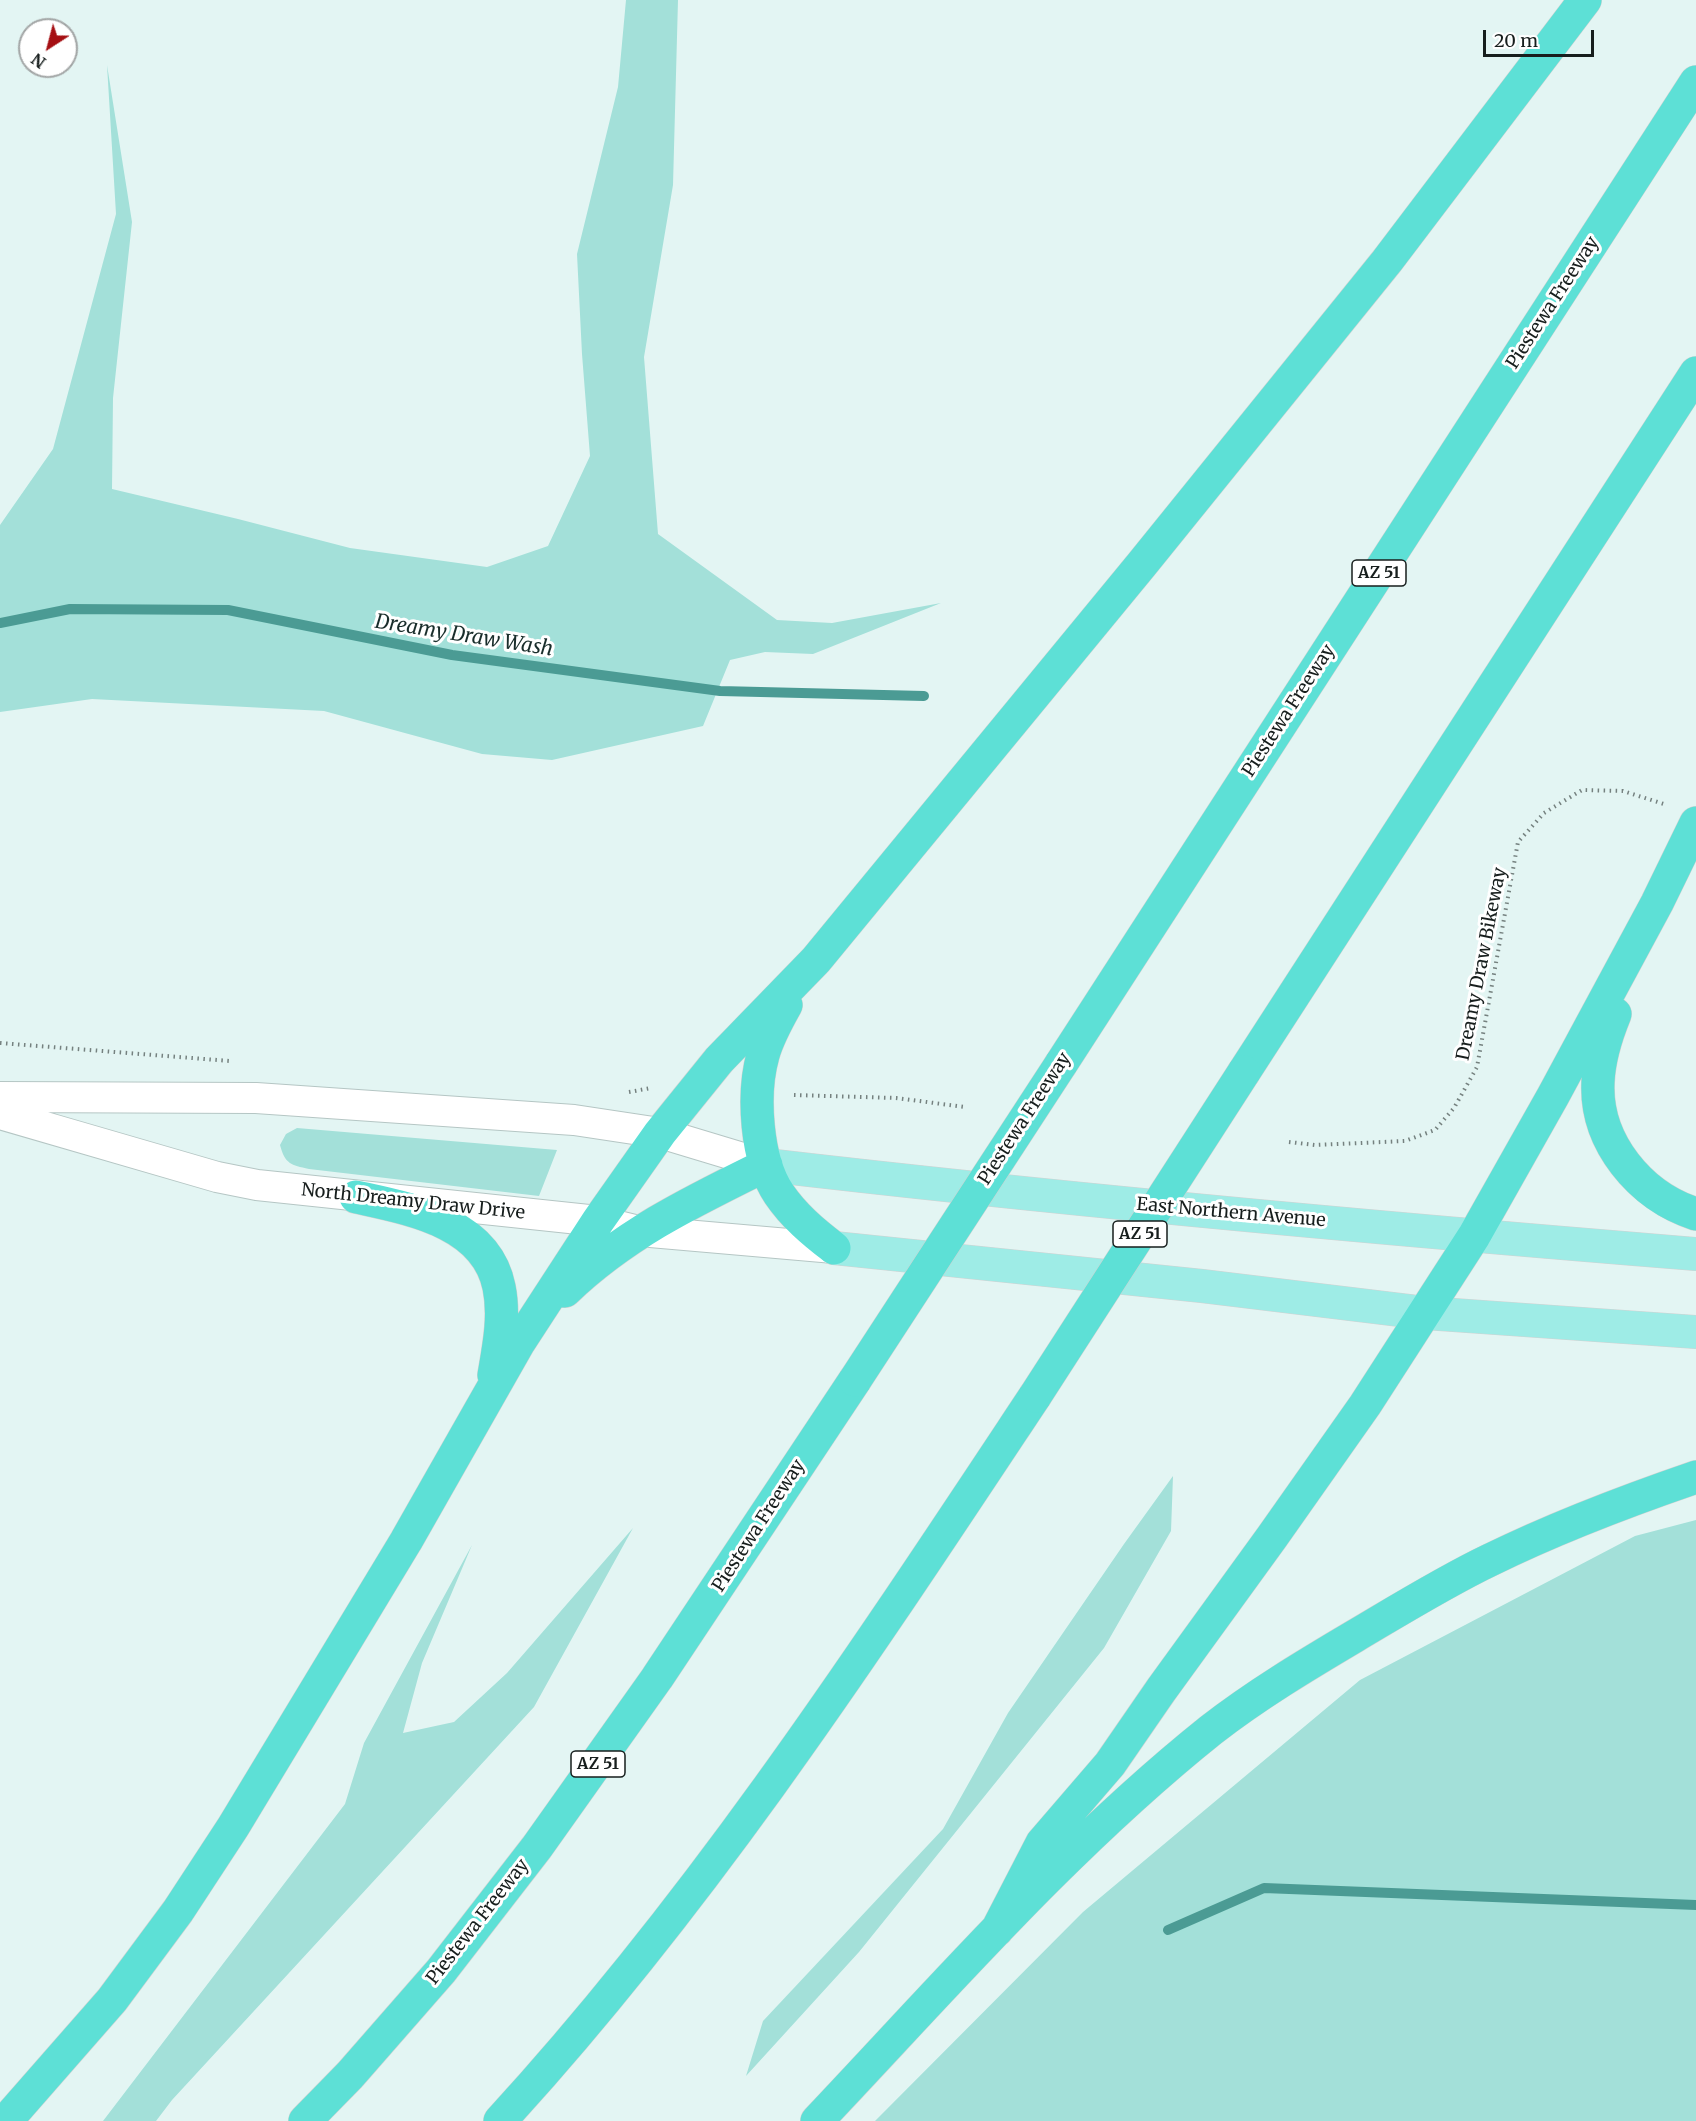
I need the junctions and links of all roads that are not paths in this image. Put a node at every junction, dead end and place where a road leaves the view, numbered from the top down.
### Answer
1 (1585, 0) edge
2 (1696, 82) edge
3 (1696, 373) edge
4 (1686, 815) edge
5 (1657, 903) junction
6 (831, 943) junction
7 (0, 1097) edge
8 (0, 1114) edge
9 (660, 1133) junction
10 (766, 1165) junction
11 (356, 1197) junction
12 (1696, 1214) edge
13 (598, 1221) junction
14 (639, 1231) junction
15 (1474, 1236) junction
16 (834, 1248) junction
17 (1696, 1254) edge
18 (1425, 1313) junction
19 (1696, 1332) edge
20 (518, 1344) junction
21 (492, 1387) junction
22 (1696, 1477) edge
23 (997, 1930) junction
24 (6, 2121) edge
25 (305, 2121) edge
26 (500, 2121) edge
27 (817, 2121) edge

1 - 6 highway
2 - 25 highway, Piestewa Freeway / AZ 51, bridge
3 - 26 highway, AZ 51, bridge
4 - 5 highway
5 - 12 highway
5 - 15 highway
6 - 9 highway
6 - 10 highway
7 - 9 street
8 - 11 street, North Dreamy Draw Drive
9 - 10 street
9 - 13 highway
10 - 14 highway
10 - 15 main road, East Northern Avenue
10 - 16 highway
11 - 13 street, North Dreamy Draw Drive
11 - 21 highway
13 - 14 street, North Dreamy Draw Drive
13 - 20 highway
14 - 16 street, North Dreamy Draw Drive
14 - 20 highway
15 - 17 main road, East Northern Avenue
15 - 18 highway
16 - 18 main road
18 - 19 main road
18 - 23 highway
20 - 21 highway
21 - 24 highway
22 - 23 highway
23 - 27 highway

